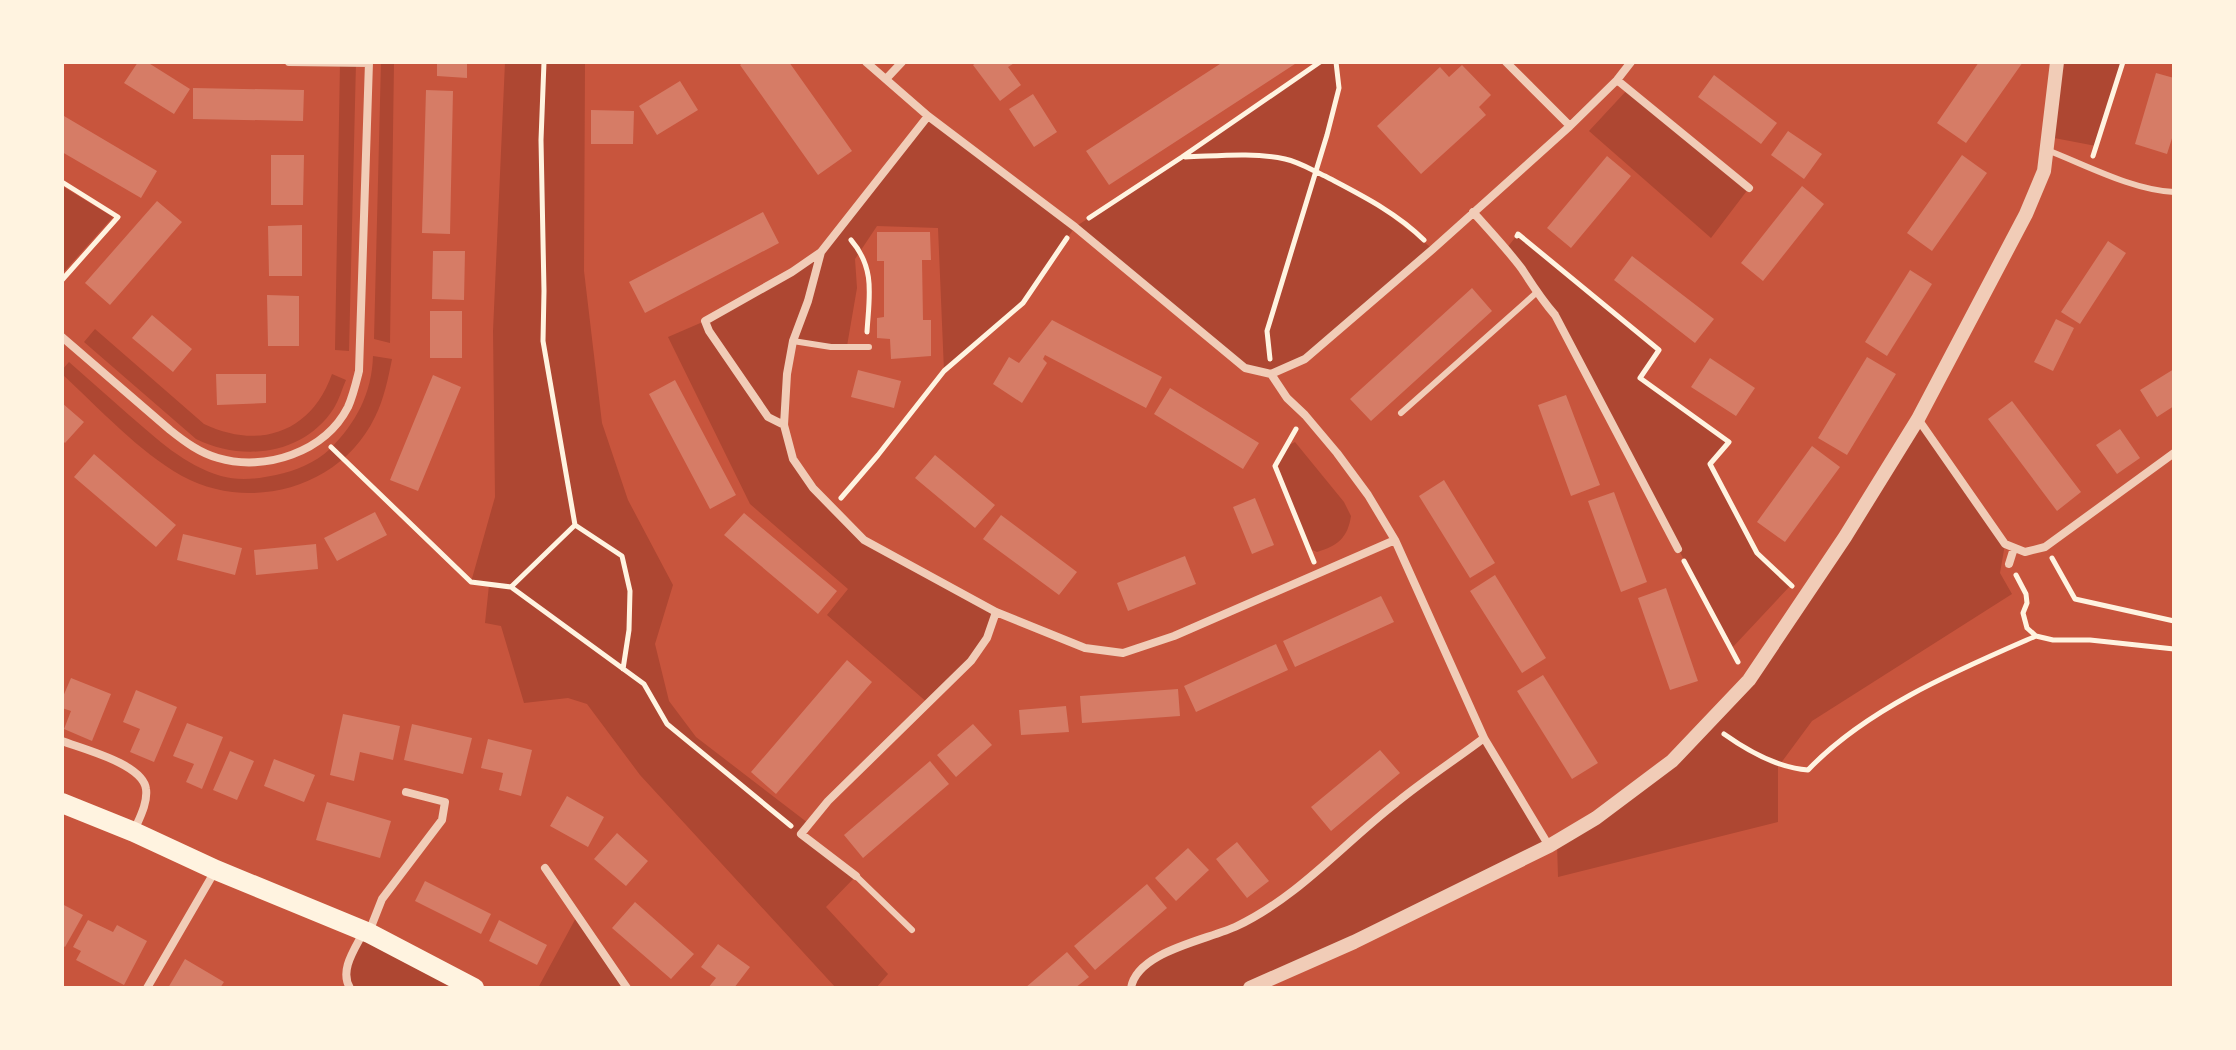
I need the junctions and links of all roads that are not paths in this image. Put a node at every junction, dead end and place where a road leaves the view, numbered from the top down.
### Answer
1 (289, 62) edge
2 (369, 62) edge
3 (866, 62) edge
4 (902, 62) edge
5 (1506, 62) edge
6 (1631, 62) edge
7 (2057, 62) edge
8 (887, 78) junction
9 (1617, 80) junction
10 (928, 116) junction
11 (1570, 126) junction
12 (2047, 150) junction
13 (1749, 188) dead end
14 (2174, 192) edge
15 (1473, 212) junction
16 (821, 252) junction
17 (1536, 293) junction
18 (62, 337) edge
19 (793, 341) junction
20 (869, 347) road end
21 (1271, 374) junction
22 (1401, 413) dead end
23 (1918, 419) junction
24 (784, 425) junction
25 (2174, 453) edge
26 (1395, 540) junction
27 (2014, 548) junction
28 (1678, 549) road end
29 (2009, 564) road end
30 (996, 612) junction
31 (1484, 738) junction
32 (62, 741) edge
33 (406, 792) dead end
34 (62, 803) edge
35 (134, 832) junction
36 (1549, 846) junction
37 (545, 868) dead end
38 (216, 870) junction
39 (856, 876) joint
40 (912, 930) dead end
41 (366, 932) junction
42 (147, 988) edge
43 (350, 988) edge
44 (474, 988) edge
45 (627, 988) edge
46 (1131, 988) edge
47 (1250, 988) edge

1 - 2 street
2 - 18 street
3 - 8 street
4 - 8 street
5 - 11 street
6 - 9 street
7 - 12 street
8 - 10 street
9 - 11 street
9 - 13 street
10 - 16 street
10 - 21 street
11 - 15 street
12 - 14 lane
12 - 23 street
15 - 17 street
15 - 21 street
16 - 19 street
16 - 24 street
17 - 22 lane
17 - 28 street
19 - 20 lane
19 - 24 street
21 - 26 street
23 - 27 street
23 - 36 street
24 - 30 street
25 - 27 street
26 - 30 street
26 - 31 street
27 - 29 street
30 - 39 street
31 - 36 street
31 - 46 street
32 - 35 street
33 - 41 street
34 - 35 main road
35 - 38 main road
36 - 47 street
37 - 45 street
38 - 41 main road
38 - 42 street
39 - 40 lane
41 - 43 street
41 - 44 main road

